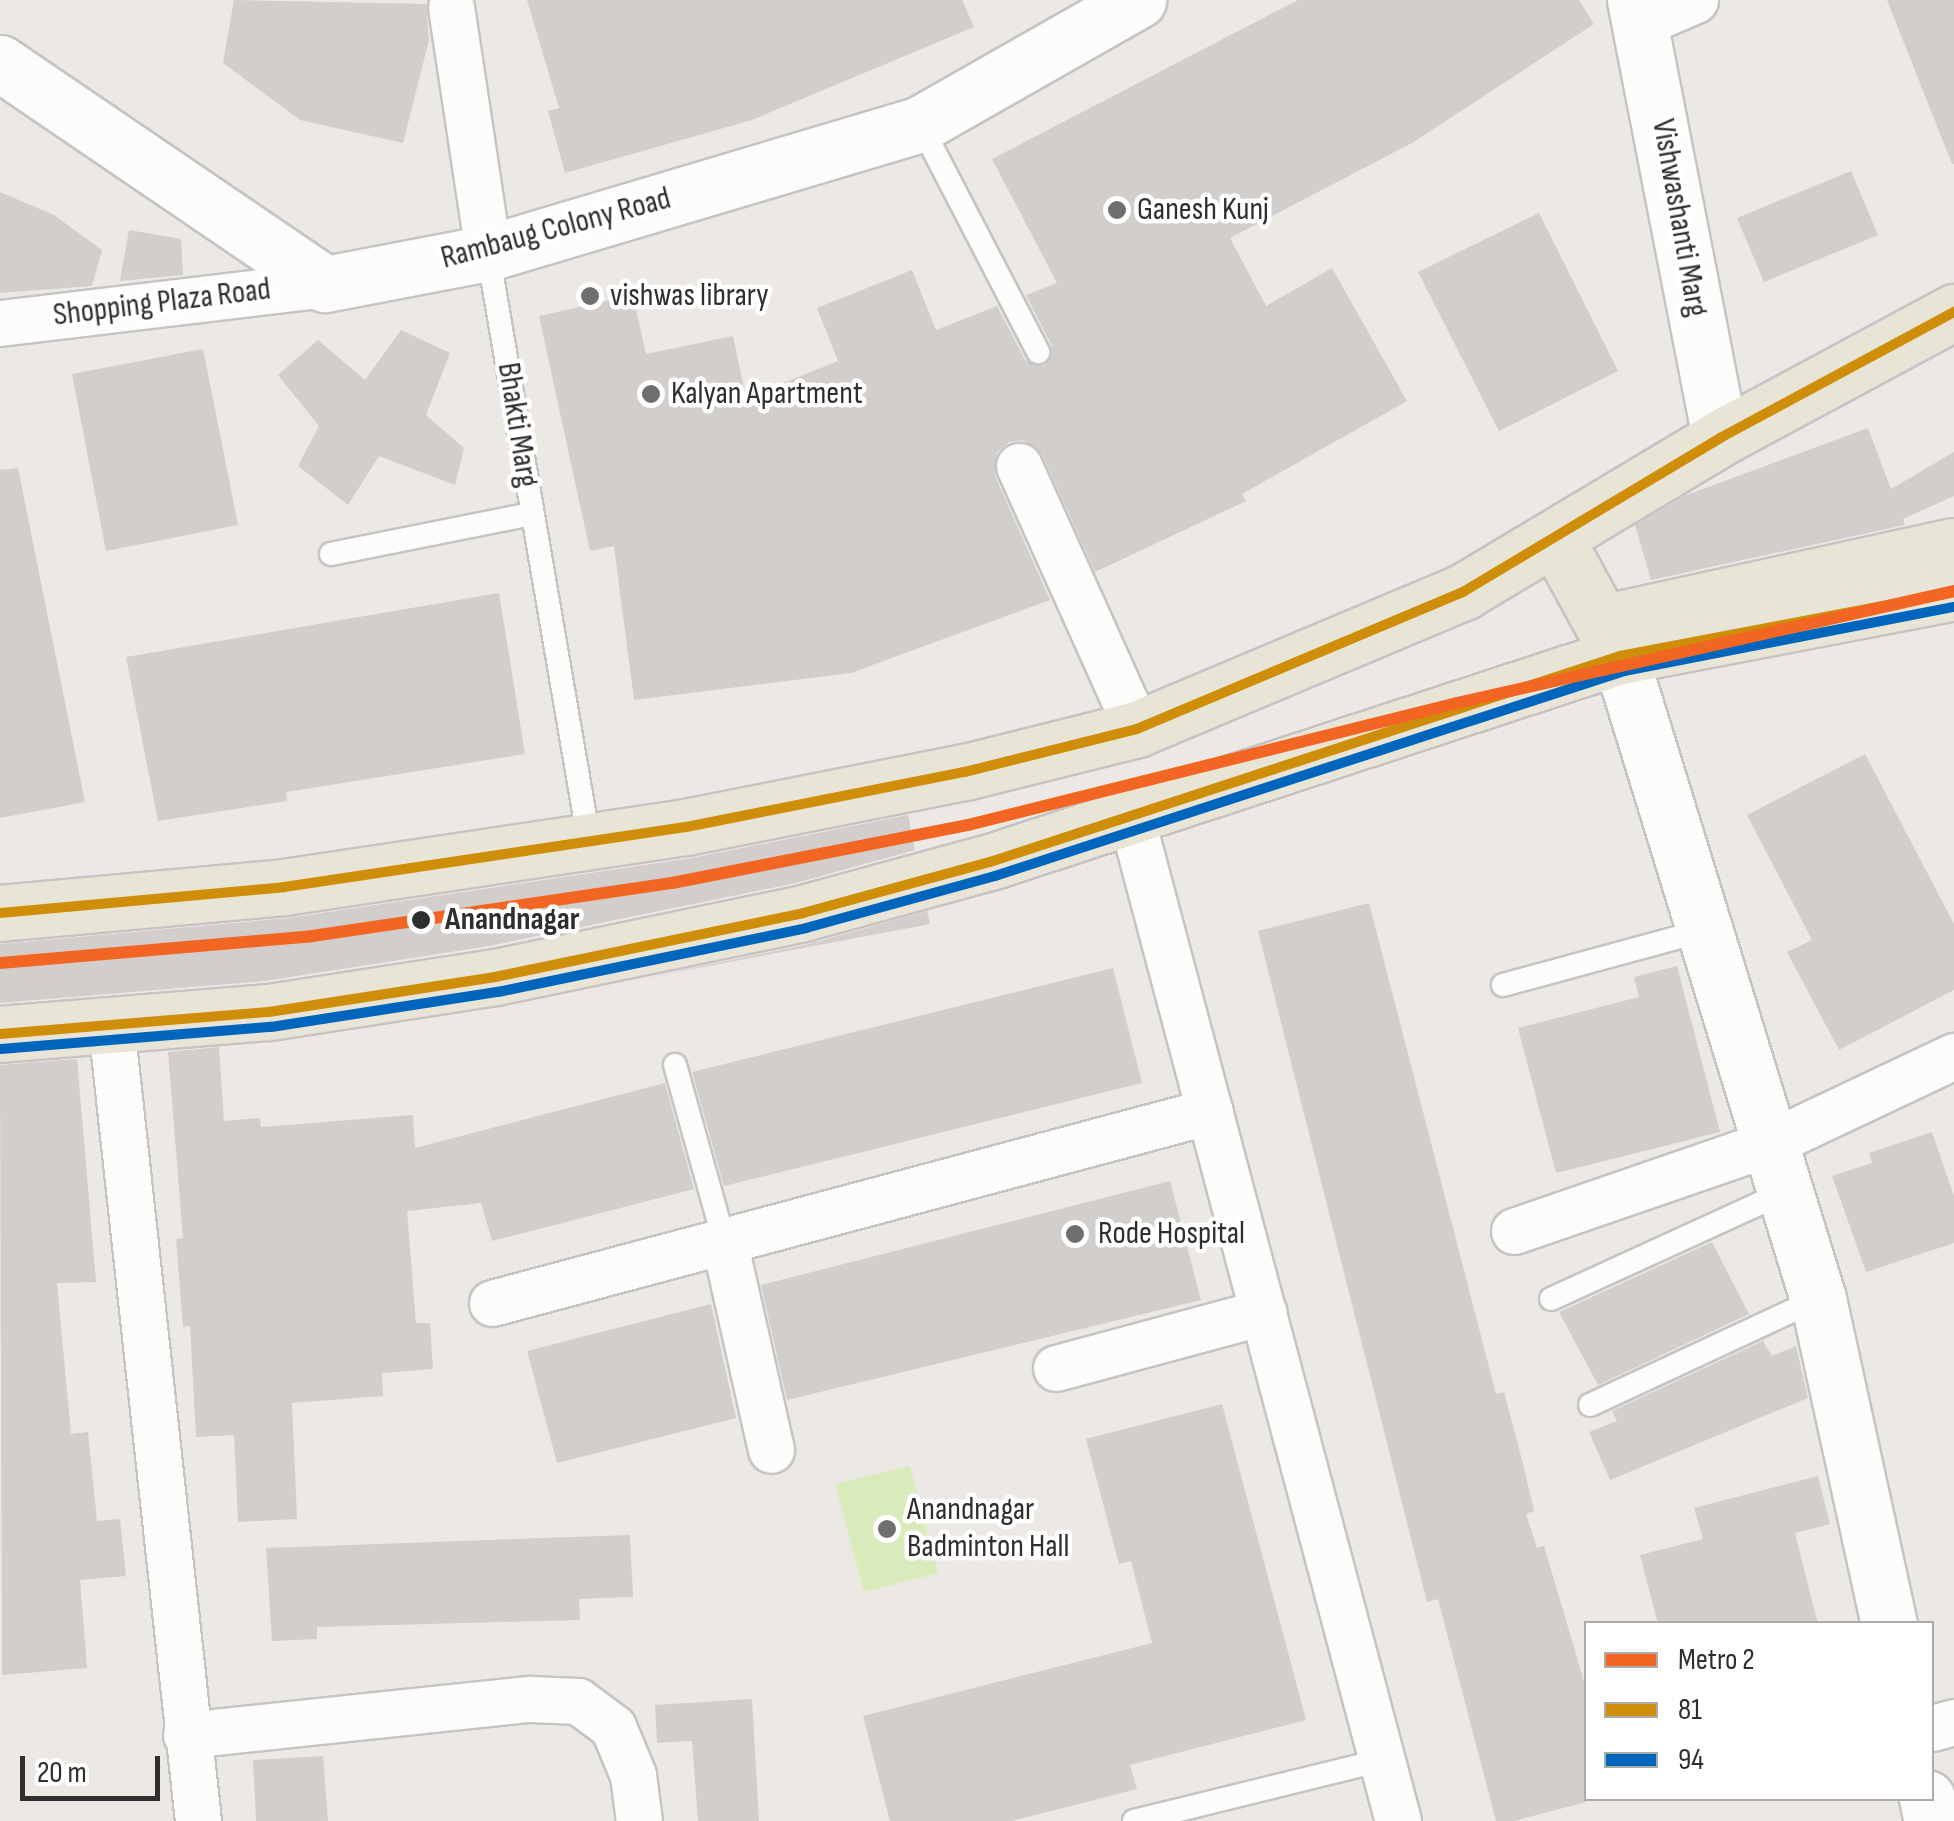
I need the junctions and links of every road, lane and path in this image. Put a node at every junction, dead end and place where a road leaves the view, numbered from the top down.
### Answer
1 (1138, 0) edge
2 (1695, 0) edge
3 (451, 7) dead end
4 (1637, 12) edge
5 (1089, 15) edge
6 (0, 63) edge
7 (920, 124) junction
8 (488, 253) junction
9 (325, 284) junction
10 (1954, 312) edge
11 (0, 323) edge
12 (1038, 352) dead end
13 (1720, 438) junction
14 (1019, 466) dead end
15 (532, 514) junction
16 (1557, 540) junction
17 (1954, 546) edge
18 (331, 554) dead end
19 (1954, 592) edge
20 (1611, 639) junction
21 (1136, 729) junction
22 (1130, 813) junction
23 (589, 842) junction
24 (0, 913) edge
25 (1705, 930) junction
26 (1503, 986) dead end
27 (111, 1025) junction
28 (0, 1034) edge
29 (1954, 1056) edge
30 (675, 1065) dead end
31 (1210, 1112) junction
32 (1778, 1168) junction
33 (1514, 1230) dead end
34 (724, 1242) junction
35 (1818, 1299) junction
36 (1551, 1300) dead end
37 (492, 1303) dead end
38 (1264, 1312) junction
39 (1056, 1368) dead end
40 (1590, 1406) dead end
41 (770, 1450) dead end
42 (1888, 1621) edge
43 (186, 1735) junction
44 (1382, 1760) junction
45 (198, 1821) edge
46 (639, 1821) edge
47 (1134, 1821) edge
48 (1398, 1821) edge

1 - 5 street, Rambaug Colony Road
2 - 4 street
3 - 8 street, Bhakti Marg
4 - 13 street, Vishwashanti Marg
5 - 7 street, Rambaug Colony Road
6 - 9 street
7 - 8 street, Rambaug Colony Road
7 - 12 lane
8 - 9 street, Rambaug Colony Road
8 - 15 lane, Bhakti Marg
9 - 11 street, Shopping Plaza Road
10 - 13 main road
13 - 16 main road
14 - 21 street
15 - 18 lane
15 - 23 lane, Bhakti Marg
16 - 20 main road
16 - 21 main road
17 - 20 main road
19 - 20 main road
20 - 22 main road
20 - 25 street
21 - 23 main road
22 - 27 main road
22 - 31 street
23 - 24 main road
25 - 26 lane
25 - 32 street
27 - 28 main road
27 - 43 street
29 - 32 street
30 - 34 lane
31 - 34 street
31 - 38 street
32 - 33 street
32 - 35 street
32 - 36 lane
34 - 37 street
34 - 41 street
35 - 40 lane
35 - 42 street
38 - 39 street
38 - 44 street
43 - 45 street
43 - 46 street
44 - 47 lane
44 - 48 street

